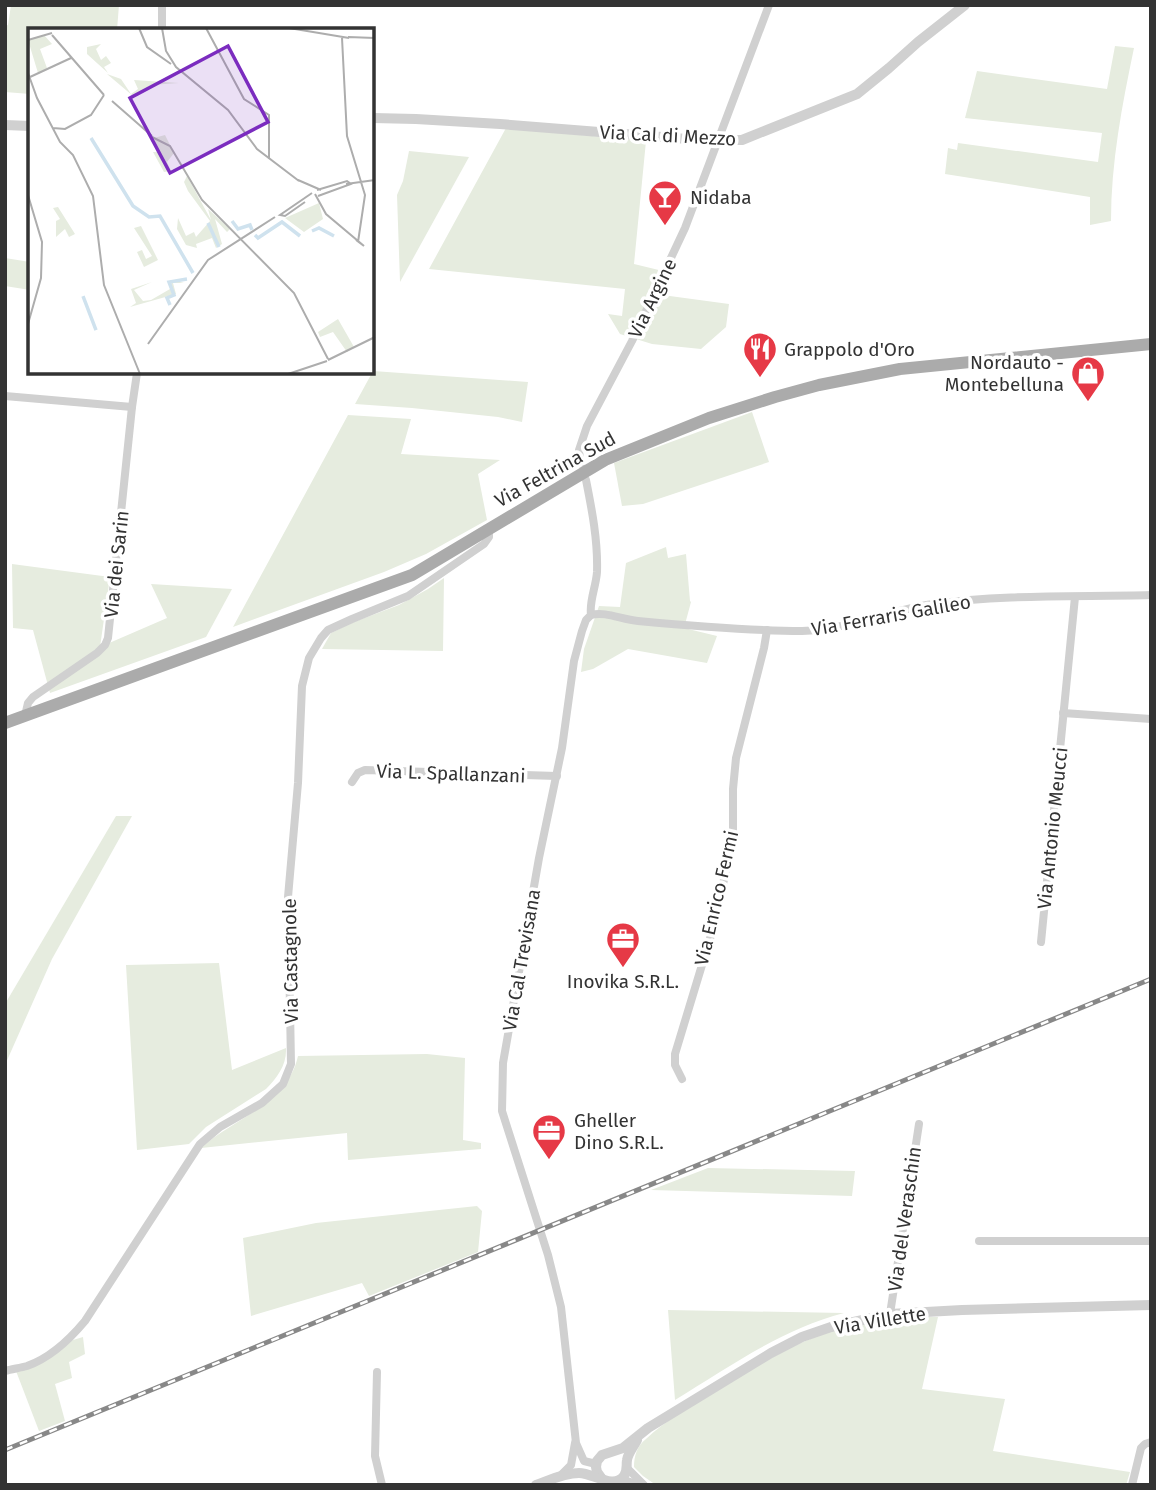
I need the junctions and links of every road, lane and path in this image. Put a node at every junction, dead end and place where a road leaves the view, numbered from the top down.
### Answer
1 (162, 5) edge
2 (769, 5) edge
3 (965, 5) edge
4 (162, 28) edge
5 (374, 118) edge
6 (5, 125) edge
7 (28, 126) edge
8 (717, 141) junction
9 (1151, 344) edge
10 (137, 374) edge
11 (5, 396) edge
12 (132, 407) junction
13 (579, 450) joint
14 (586, 475) junction
15 (489, 528) junction
16 (1151, 595) edge
17 (1075, 597) junction
18 (591, 615) junction
19 (767, 630) junction
20 (1063, 713) junction
21 (25, 716) junction
22 (1151, 719) edge
23 (5, 723) edge
24 (557, 776) junction
25 (352, 782) dead end
26 (1041, 942) dead end
27 (682, 1079) dead end
28 (919, 1124) dead end
29 (979, 1241) dead end
30 (1151, 1241) edge
31 (1151, 1305) edge
32 (890, 1314) junction
33 (5, 1371) edge
34 (377, 1373) dead end
35 (639, 1437) junction
36 (576, 1442) junction
37 (1151, 1442) edge
38 (609, 1452) junction
39 (627, 1465) junction
40 (596, 1466) junction
41 (560, 1476) junction
42 (602, 1479) junction
43 (616, 1482) junction
44 (382, 1485) edge
45 (536, 1485) edge
46 (642, 1485) edge
47 (1132, 1485) edge

1 - 4 street
2 - 8 street, Via Argine
3 - 8 street, Via Cal di Mezzo
5 - 8 street, Via Cal di Mezzo
6 - 7 street
8 - 13 street, Via Argine
9 - 14 main road, Via Feltrina Sud
10 - 12 street, Via dei Sarin
11 - 12 street
12 - 21 street, Via dei Sarin
13 - 14 street, Via Cal Trevisana
14 - 15 main road, Via Feltrina Sud
14 - 18 street, Via Cal Trevisana
15 - 21 main road, Via Feltrina Sud
15 - 33 street, Via Castagnole
16 - 17 street, Via Ferraris Galileo
17 - 19 street, Via Ferraris Galileo
17 - 20 street, Via Antonio Meucci
18 - 19 street, Via Ferraris Galileo
18 - 24 street, Via Cal Trevisana
19 - 27 street, Via Enrico Fermi
20 - 22 street
20 - 26 street, Via Antonio Meucci
21 - 23 main road, Via Feltrina Sud
24 - 25 street, Via L. Spallanzani
24 - 36 street, Via Cal Trevisana
28 - 32 street, Via del Veraschin
29 - 30 street
31 - 32 street, Via Villette
32 - 35 street, Via Villette
34 - 44 street
35 - 38 street, Via Villette
35 - 39 street, Via Villette
36 - 38 street
36 - 40 street
36 - 41 street, Via Cal Trevisana
37 - 47 street
38 - 39 street
38 - 40 street, Via Villette
39 - 43 street, Via Villette
39 - 46 street
40 - 41 street
40 - 42 street
41 - 42 street
41 - 45 street
42 - 43 street
43 - 46 street

